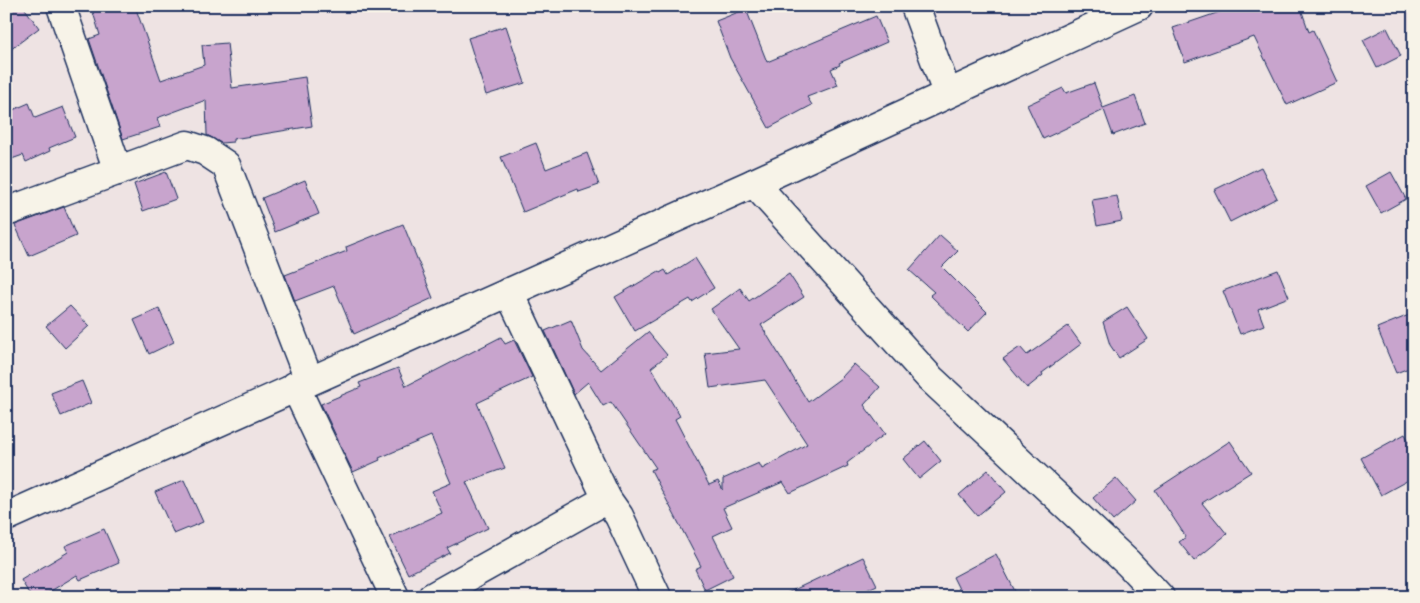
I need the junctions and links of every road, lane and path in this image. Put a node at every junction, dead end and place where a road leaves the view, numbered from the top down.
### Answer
1 (61, 6) edge
2 (915, 6) edge
3 (1139, 6) edge
4 (946, 93) junction
5 (118, 171) junction
6 (754, 183) junction
7 (6, 212) edge
8 (509, 292) junction
9 (302, 383) junction
10 (607, 499) junction
11 (6, 517) edge
12 (395, 597) edge
13 (432, 597) edge
14 (657, 597) edge
15 (1160, 597) edge

1 - 5 street
2 - 4 street
3 - 4 street
4 - 6 street
5 - 7 street
5 - 9 street
6 - 8 street
6 - 15 street
8 - 9 street
8 - 10 street
9 - 11 street
9 - 12 street
10 - 13 street
10 - 14 street

